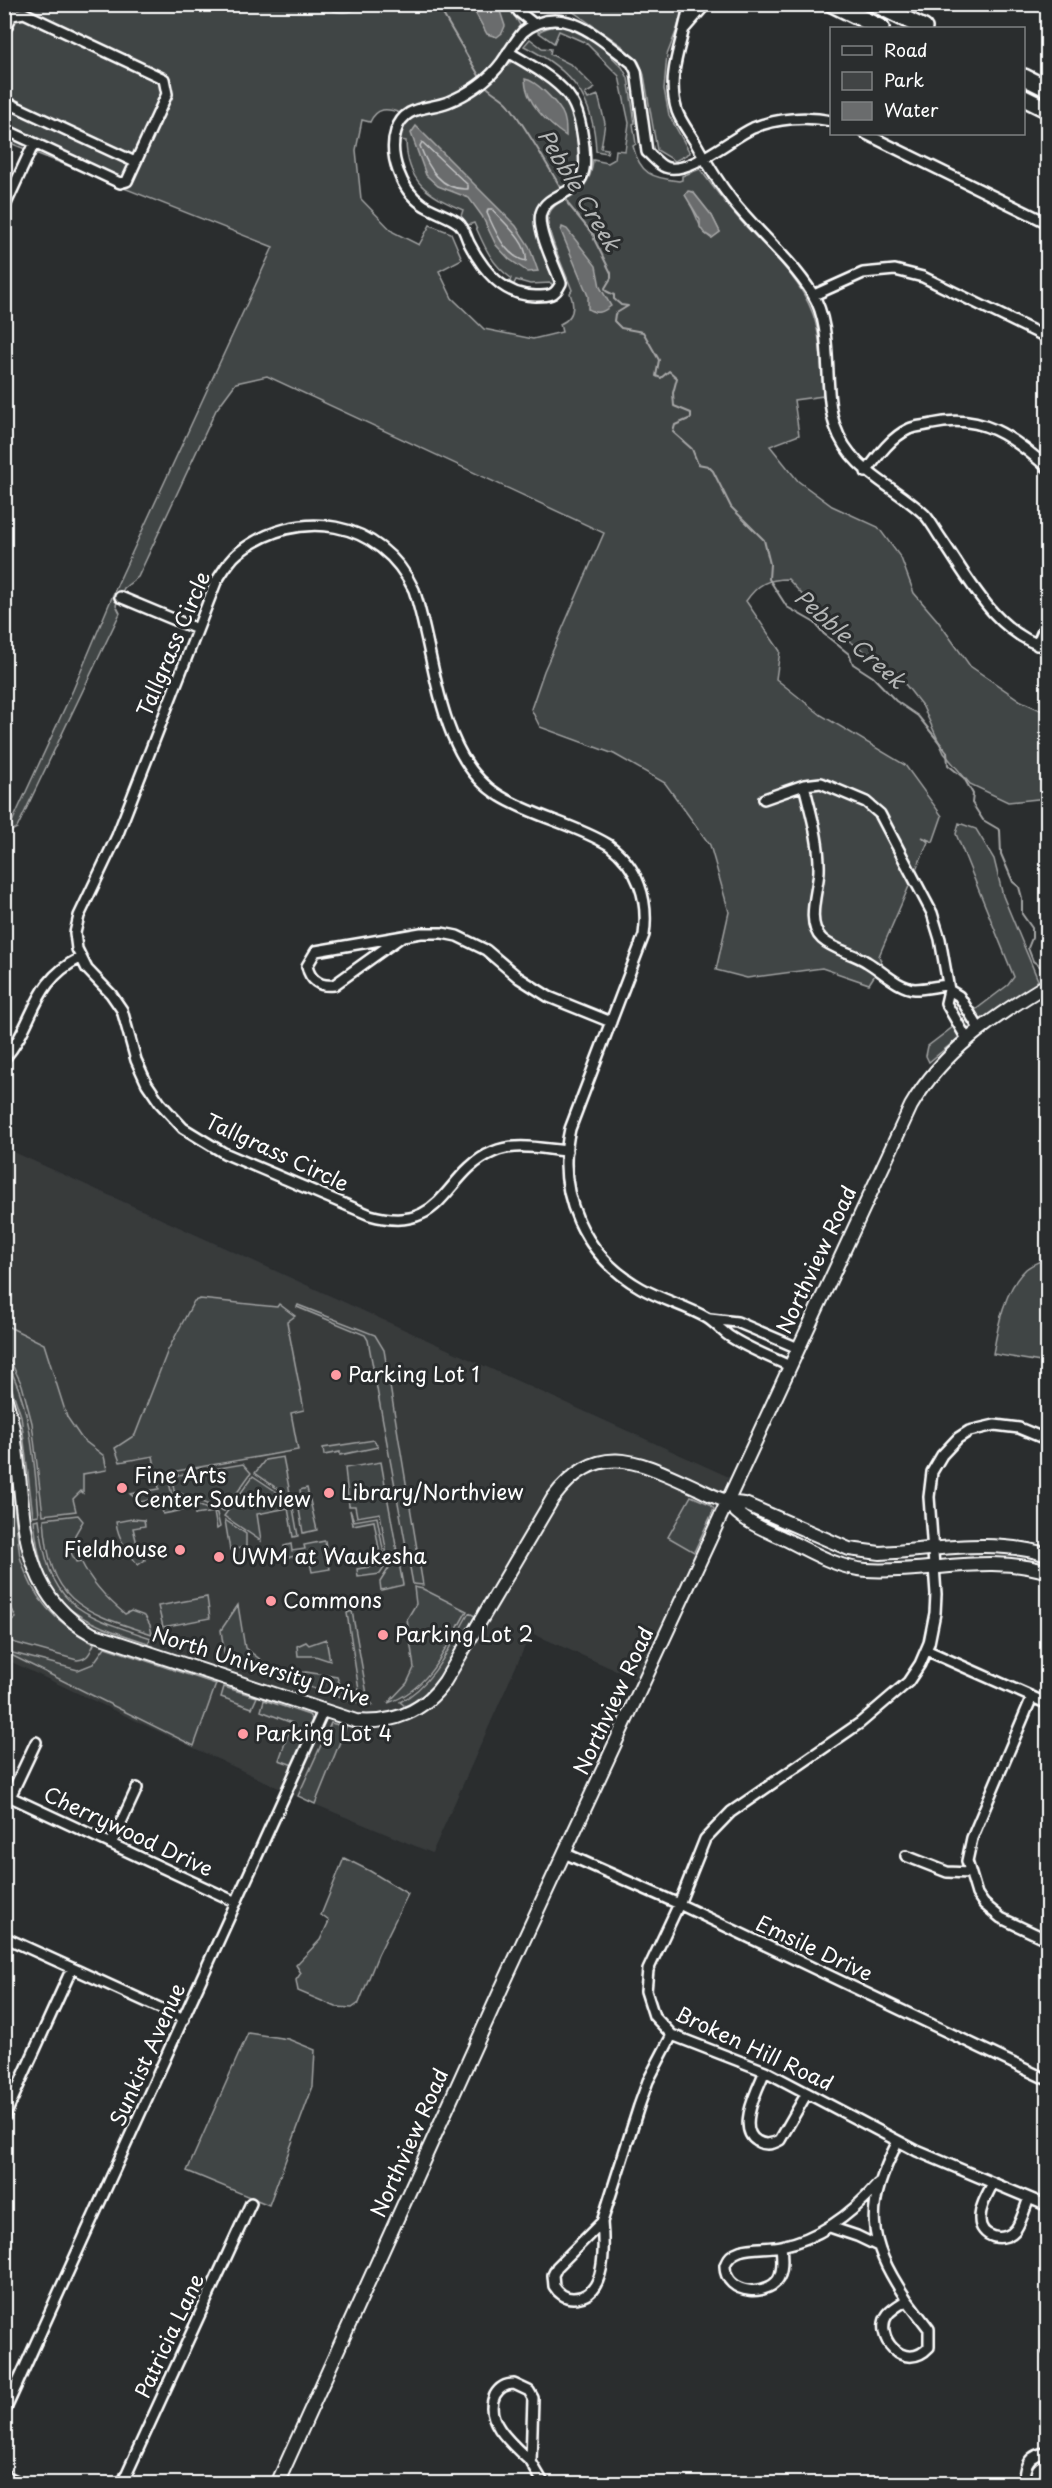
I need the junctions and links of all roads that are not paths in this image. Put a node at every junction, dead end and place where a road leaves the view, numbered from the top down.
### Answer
1 (514, 4) edge
2 (689, 4) edge
3 (706, 4) edge
4 (832, 4) edge
5 (875, 4) edge
6 (534, 24) junction
7 (879, 27) edge
8 (922, 27) edge
9 (686, 28) junction
10 (4, 32) edge
11 (508, 52) junction
12 (1025, 78) edge
13 (1047, 89) edge
14 (1025, 99) edge
15 (4, 101) edge
16 (1047, 110) edge
17 (830, 120) edge
18 (4, 129) edge
19 (868, 135) edge
20 (34, 143) junction
21 (704, 158) junction
22 (135, 162) junction
23 (4, 208) edge
24 (1047, 223) edge
25 (814, 295) junction
26 (1047, 338) edge
27 (1047, 468) edge
28 (866, 472) junction
29 (120, 597) dead end
30 (1047, 619) edge
31 (197, 629) junction
32 (1036, 645) junction
33 (1047, 648) edge
34 (804, 785) junction
35 (764, 799) dead end
36 (401, 937) junction
37 (80, 958) junction
38 (1047, 984) edge
39 (948, 988) junction
40 (611, 1022) junction
41 (980, 1030) junction
42 (967, 1039) junction
43 (4, 1059) edge
44 (567, 1151) junction
45 (708, 1318) junction
46 (798, 1348) junction
47 (790, 1366) junction
48 (4, 1394) edge
49 (1047, 1440) edge
50 (728, 1503) junction
51 (817, 1535) junction
52 (1004, 1547) junction
53 (808, 1550) junction
54 (932, 1550) junction
55 (1047, 1555) edge
56 (1004, 1564) junction
57 (933, 1566) junction
58 (1047, 1572) edge
59 (926, 1650) junction
60 (1032, 1697) junction
61 (1047, 1704) edge
62 (323, 1711) junction
63 (36, 1742) dead end
64 (137, 1788) dead end
65 (8, 1795) edge
66 (111, 1844) junction
67 (564, 1853) junction
68 (906, 1856) dead end
69 (970, 1873) junction
70 (236, 1902) junction
71 (679, 1904) junction
72 (4, 1937) edge
73 (1047, 1940) edge
74 (72, 1968) junction
75 (184, 2019) junction
76 (672, 2035) junction
77 (765, 2071) junction
78 (1047, 2080) edge
79 (807, 2093) junction
80 (4, 2118) edge
81 (898, 2141) junction
82 (879, 2182) junction
83 (993, 2183) junction
84 (1029, 2198) junction
85 (251, 2203) dead end
86 (1047, 2206) edge
87 (602, 2222) junction
88 (830, 2227) junction
89 (878, 2246) junction
90 (781, 2247) junction
91 (907, 2300) junction
92 (1047, 2334) edge
93 (1047, 2351) edge
94 (4, 2413) edge
95 (1047, 2453) edge
96 (531, 2462) junction
97 (4, 2475) edge
98 (23, 2484) edge
99 (122, 2484) edge
100 (277, 2484) edge
101 (544, 2484) edge
102 (1025, 2484) edge

1 - 6 street
2 - 9 street
3 - 9 street
4 - 7 main road
5 - 8 main road
6 - 11 street
6 - 21 street
9 - 21 street
10 - 22 street
11 - 11 street
12 - 13 main road
14 - 16 main road
15 - 22 street
17 - 21 street
18 - 20 street
19 - 24 street
20 - 22 street
20 - 23 street
21 - 25 street
25 - 26 street
25 - 28 street
27 - 28 street
28 - 32 street
29 - 31 street
30 - 32 street
31 - 37 street, Tallgrass Circle
31 - 40 street, Tallgrass Circle
32 - 33 street
34 - 35 street
34 - 39 street
34 - 39 street
36 - 36 street
36 - 40 street
37 - 43 street
37 - 44 street, Tallgrass Circle
38 - 41 street, Northview Road
39 - 41 street
39 - 42 street
40 - 44 street, Tallgrass Circle
41 - 42 street, Northview Road
42 - 46 street, Northview Road
44 - 45 street, Tallgrass Circle
45 - 46 street, Tallgrass Circle
45 - 47 street, Tallgrass Circle
46 - 47 street, Northview Road
47 - 50 street, Northview Road
48 - 62 street, North University Drive
49 - 54 street, Broken Hill Road
50 - 51 street, North University Drive
50 - 53 street, North University Drive
50 - 62 street, North University Drive
50 - 67 street, Northview Road
51 - 53 street
51 - 54 street, North University Drive
52 - 54 street, North University Drive
52 - 55 street, North University Drive
52 - 56 street
53 - 57 street, North University Drive
54 - 57 street, Broken Hill Road
56 - 57 street, North University Drive
56 - 58 street, North University Drive
57 - 59 street, Broken Hill Road
59 - 60 street
59 - 71 street, Broken Hill Road
60 - 61 street
60 - 69 street
62 - 70 street, Sunkist Avenue
63 - 65 street
64 - 66 street
65 - 66 street, Cherrywood Drive
66 - 70 street, Cherrywood Drive
67 - 71 street, Emsile Drive
67 - 100 street, Northview Road
68 - 69 street
69 - 73 street
70 - 75 street, Sunkist Avenue
71 - 76 street, Broken Hill Road
71 - 78 street, Emsile Drive
72 - 74 street
74 - 75 street
74 - 80 street
75 - 94 street, Sunkist Avenue
76 - 77 street, Broken Hill Road
76 - 87 street
77 - 79 street, Broken Hill Road
77 - 79 street
79 - 81 street, Broken Hill Road
81 - 82 street
81 - 83 street, Broken Hill Road
82 - 88 street
82 - 89 street
83 - 84 street, Broken Hill Road
83 - 84 street
84 - 86 street, Broken Hill Road
85 - 99 street, Patricia Lane
87 - 87 street
88 - 89 street
88 - 90 street
89 - 91 street
90 - 90 street
91 - 91 street
92 - 93 street
95 - 102 street
96 - 96 street
96 - 101 street
97 - 98 street

